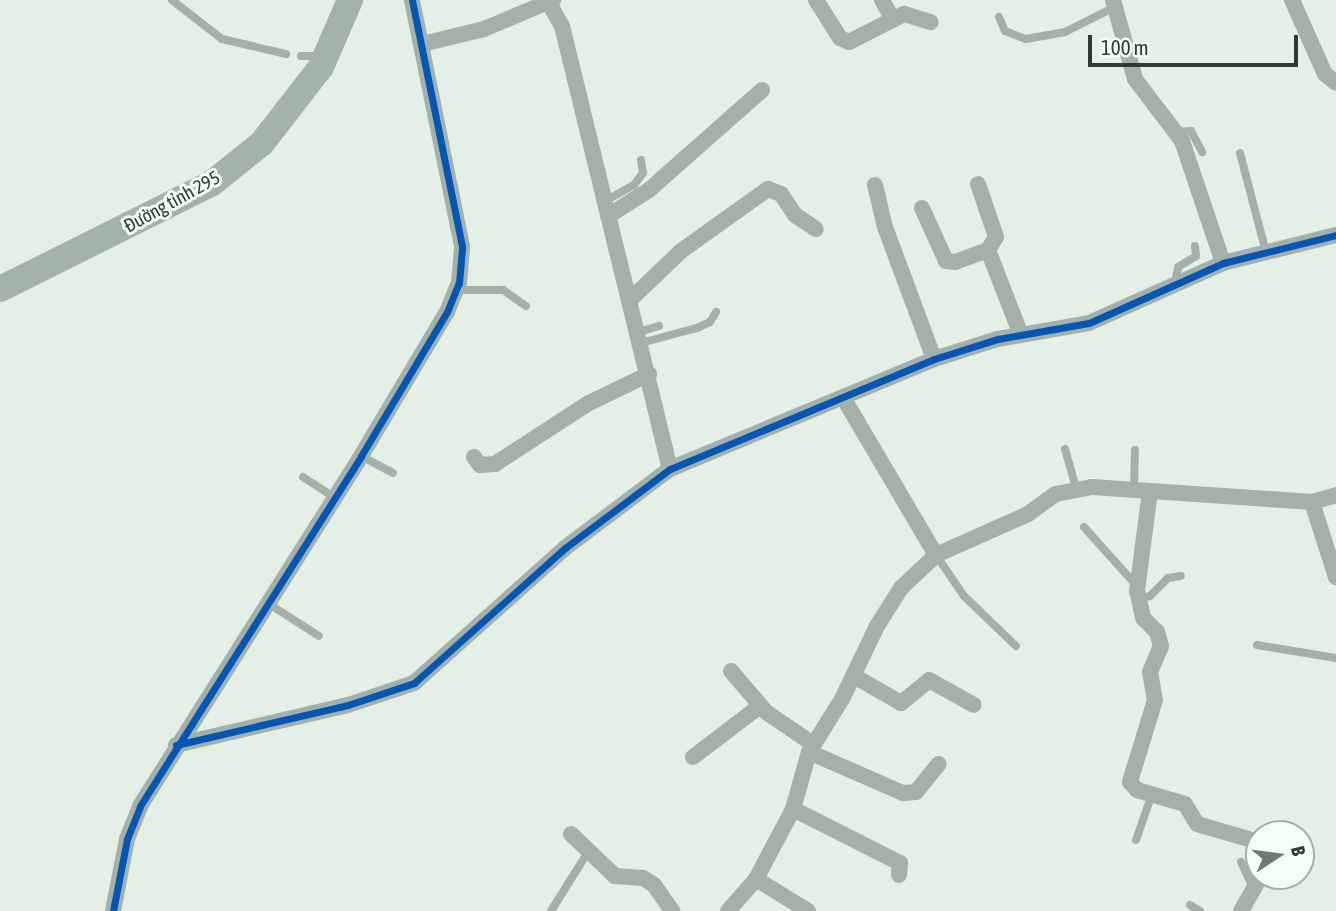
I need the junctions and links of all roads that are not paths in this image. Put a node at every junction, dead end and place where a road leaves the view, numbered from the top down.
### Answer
1 (172, 0) edge
2 (412, 0) edge
3 (816, 0) edge
4 (882, 0) edge
5 (1292, 0) edge
6 (551, 1) edge
7 (1114, 4) edge
8 (347, 7) edge
9 (999, 16) dead end
10 (893, 19) junction
11 (931, 22) dead end
12 (422, 44) junction
13 (286, 54) dead end
14 (1336, 83) edge
15 (762, 90) dead end
16 (1176, 132) junction
17 (1202, 152) dead end
18 (1240, 153) dead end
19 (641, 160) dead end
20 (978, 184) dead end
21 (875, 185) dead end
22 (922, 208) dead end
23 (607, 209) junction
24 (816, 229) dead end
25 (1336, 236) edge
26 (1195, 246) dead end
27 (988, 250) junction
28 (1266, 252) junction
29 (1223, 263) junction
30 (1175, 283) junction
31 (0, 289) edge
32 (457, 290) junction
33 (631, 299) junction
34 (526, 306) dead end
35 (716, 312) dead end
36 (659, 326) dead end
37 (1021, 335) junction
38 (640, 337) junction
39 (933, 359) junction
40 (649, 374) junction
41 (844, 400) junction
42 (1065, 449) dead end
43 (1135, 450) dead end
44 (361, 456) junction
45 (474, 457) dead end
46 (670, 469) junction
47 (393, 473) dead end
48 (303, 477) dead end
49 (1076, 488) junction
50 (1142, 491) junction
51 (1336, 495) edge
52 (335, 498) junction
53 (1312, 502) junction
54 (1084, 527) dead end
55 (936, 555) junction
56 (1181, 576) dead end
57 (1336, 577) edge
58 (1137, 592) junction
59 (269, 604) junction
60 (319, 636) dead end
61 (1258, 645) dead end
62 (1016, 646) dead end
63 (1336, 658) edge
64 (731, 671) dead end
65 (854, 676) junction
66 (974, 705) dead end
67 (760, 706) junction
68 (176, 745) junction
69 (811, 748) junction
70 (693, 757) dead end
71 (939, 764) dead end
72 (1152, 794) junction
73 (793, 809) junction
74 (570, 834) dead end
75 (1245, 838) edge
76 (1136, 840) dead end
77 (588, 852) junction
78 (1241, 862) dead end
79 (1245, 867) edge
80 (899, 875) dead end
81 (756, 879) junction
82 (1253, 890) edge
83 (1190, 905) dead end
84 (113, 911) edge
85 (551, 911) edge
86 (673, 911) edge
87 (728, 911) edge
88 (808, 911) edge
89 (1200, 911) edge
90 (1241, 911) edge

1 - 13 lane
2 - 12 street
3 - 10 street
4 - 10 street
5 - 14 street
6 - 12 street
6 - 23 street
7 - 9 lane
7 - 16 street
8 - 31 main road, Đường tỉnh 295
10 - 11 street
12 - 32 street
15 - 23 street
16 - 17 lane
16 - 29 street
18 - 28 lane
19 - 23 lane
20 - 27 street
21 - 39 street
22 - 27 street
23 - 33 street
24 - 33 street
25 - 28 street
26 - 30 lane
27 - 37 street
28 - 29 street
29 - 30 street
30 - 37 street
32 - 34 lane
32 - 44 street
33 - 38 street
35 - 38 lane
36 - 38 lane
37 - 39 street
38 - 40 street
39 - 41 street
40 - 45 street
40 - 46 street
41 - 46 street
41 - 55 street
42 - 49 lane
43 - 50 lane
44 - 47 lane
44 - 52 street
46 - 68 street
48 - 52 lane
49 - 50 street
49 - 55 street
50 - 53 street
50 - 58 street
51 - 53 street
52 - 59 street
53 - 57 street
54 - 58 lane
55 - 62 lane
55 - 65 street
56 - 58 lane
58 - 72 street
59 - 60 lane
59 - 68 street
61 - 63 lane
64 - 67 street
65 - 66 street
65 - 69 street
67 - 69 street
67 - 70 street
68 - 84 street
69 - 71 street
69 - 73 street
72 - 75 street
72 - 76 lane
73 - 80 street
73 - 81 street
74 - 77 street
77 - 85 lane
77 - 86 street
78 - 79 lane
81 - 87 street
81 - 88 street
82 - 90 street
83 - 89 lane

